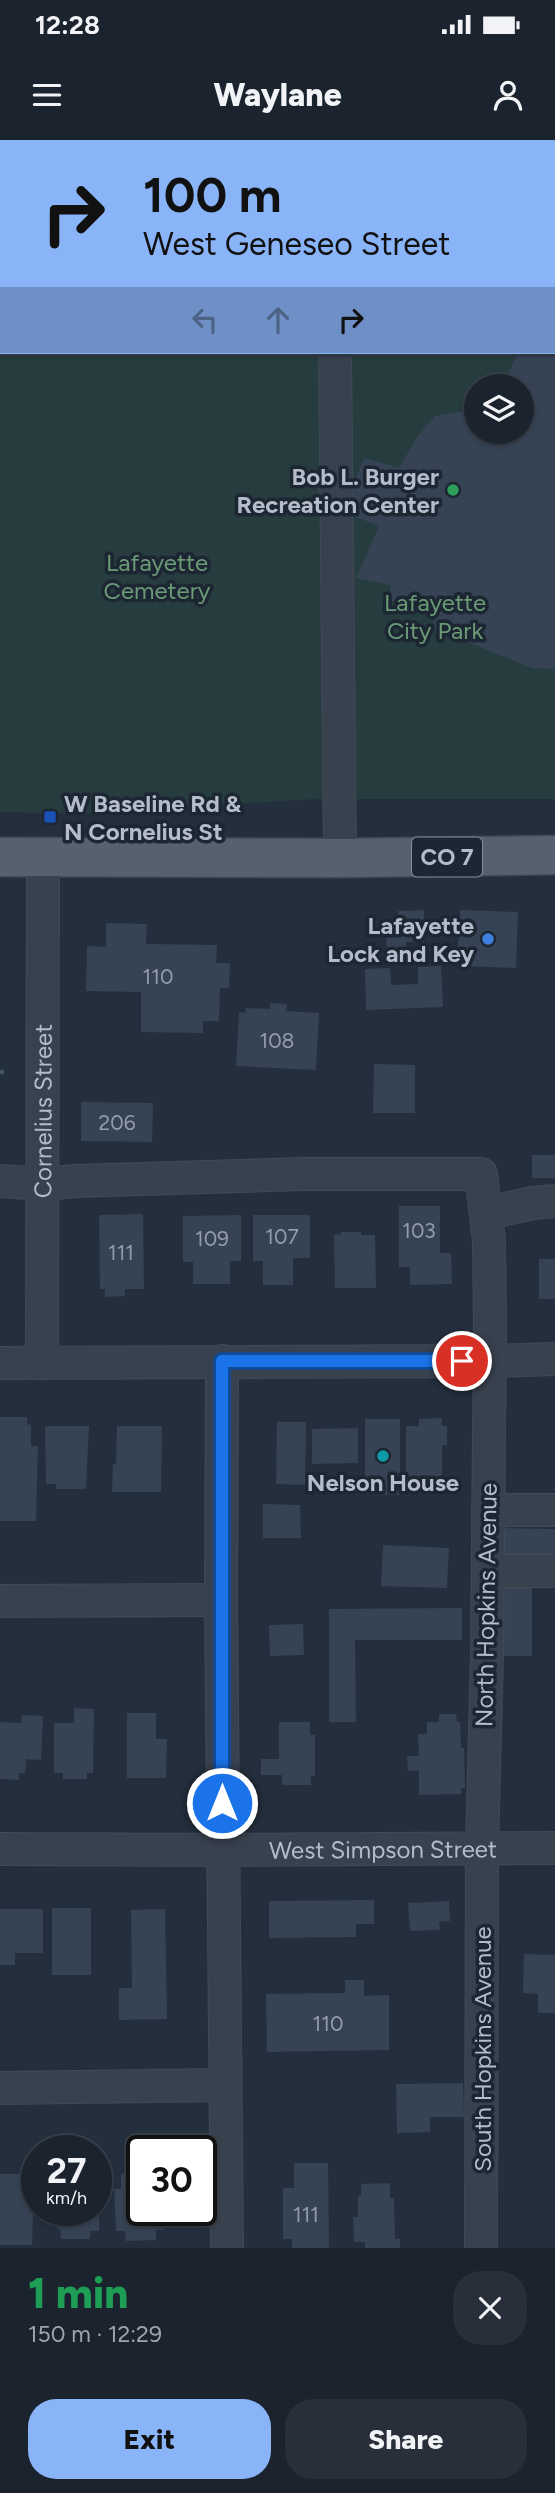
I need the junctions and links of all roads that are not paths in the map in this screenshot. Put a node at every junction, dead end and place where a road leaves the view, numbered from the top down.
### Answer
1 (335, 354) edge
2 (555, 855) edge
3 (0, 857) edge
4 (43, 858) junction
5 (340, 858) junction
6 (0, 1181) edge
7 (42, 1184) junction
8 (555, 1202) edge
9 (486, 1213) junction
10 (555, 1359) edge
11 (222, 1361) junction
12 (489, 1361) junction
13 (0, 1363) edge
14 (42, 1363) junction
15 (488, 1510) junction
16 (555, 1510) edge
17 (488, 1571) junction
18 (555, 1571) edge
19 (221, 1600) junction
20 (0, 1601) edge
21 (555, 1848) edge
22 (0, 1849) edge
23 (482, 1849) junction
24 (223, 1850) junction
25 (225, 2085) junction
26 (0, 2088) edge
27 (227, 2248) edge
28 (481, 2248) edge

1 - 5 street
2 - 5 main road, CO 7
3 - 4 main road, CO 7
4 - 5 main road, CO 7
4 - 7 street, Cornelius Street
6 - 7 street
7 - 9 street, North Hopkins Avenue
7 - 14 street, Cornelius Street
8 - 9 street
9 - 12 street, North Hopkins Avenue
10 - 12 street
11 - 12 street
11 - 14 street
11 - 19 street
12 - 15 street, North Hopkins Avenue
13 - 14 street
15 - 16 street
15 - 17 street, North Hopkins Avenue
17 - 18 street
17 - 23 street, North Hopkins Avenue
19 - 20 street
19 - 24 street
21 - 23 street, West Simpson Street
22 - 24 street, West Simpson Street
23 - 24 street, West Simpson Street
23 - 28 street, South Hopkins Avenue
24 - 25 street
25 - 26 street
25 - 27 street

